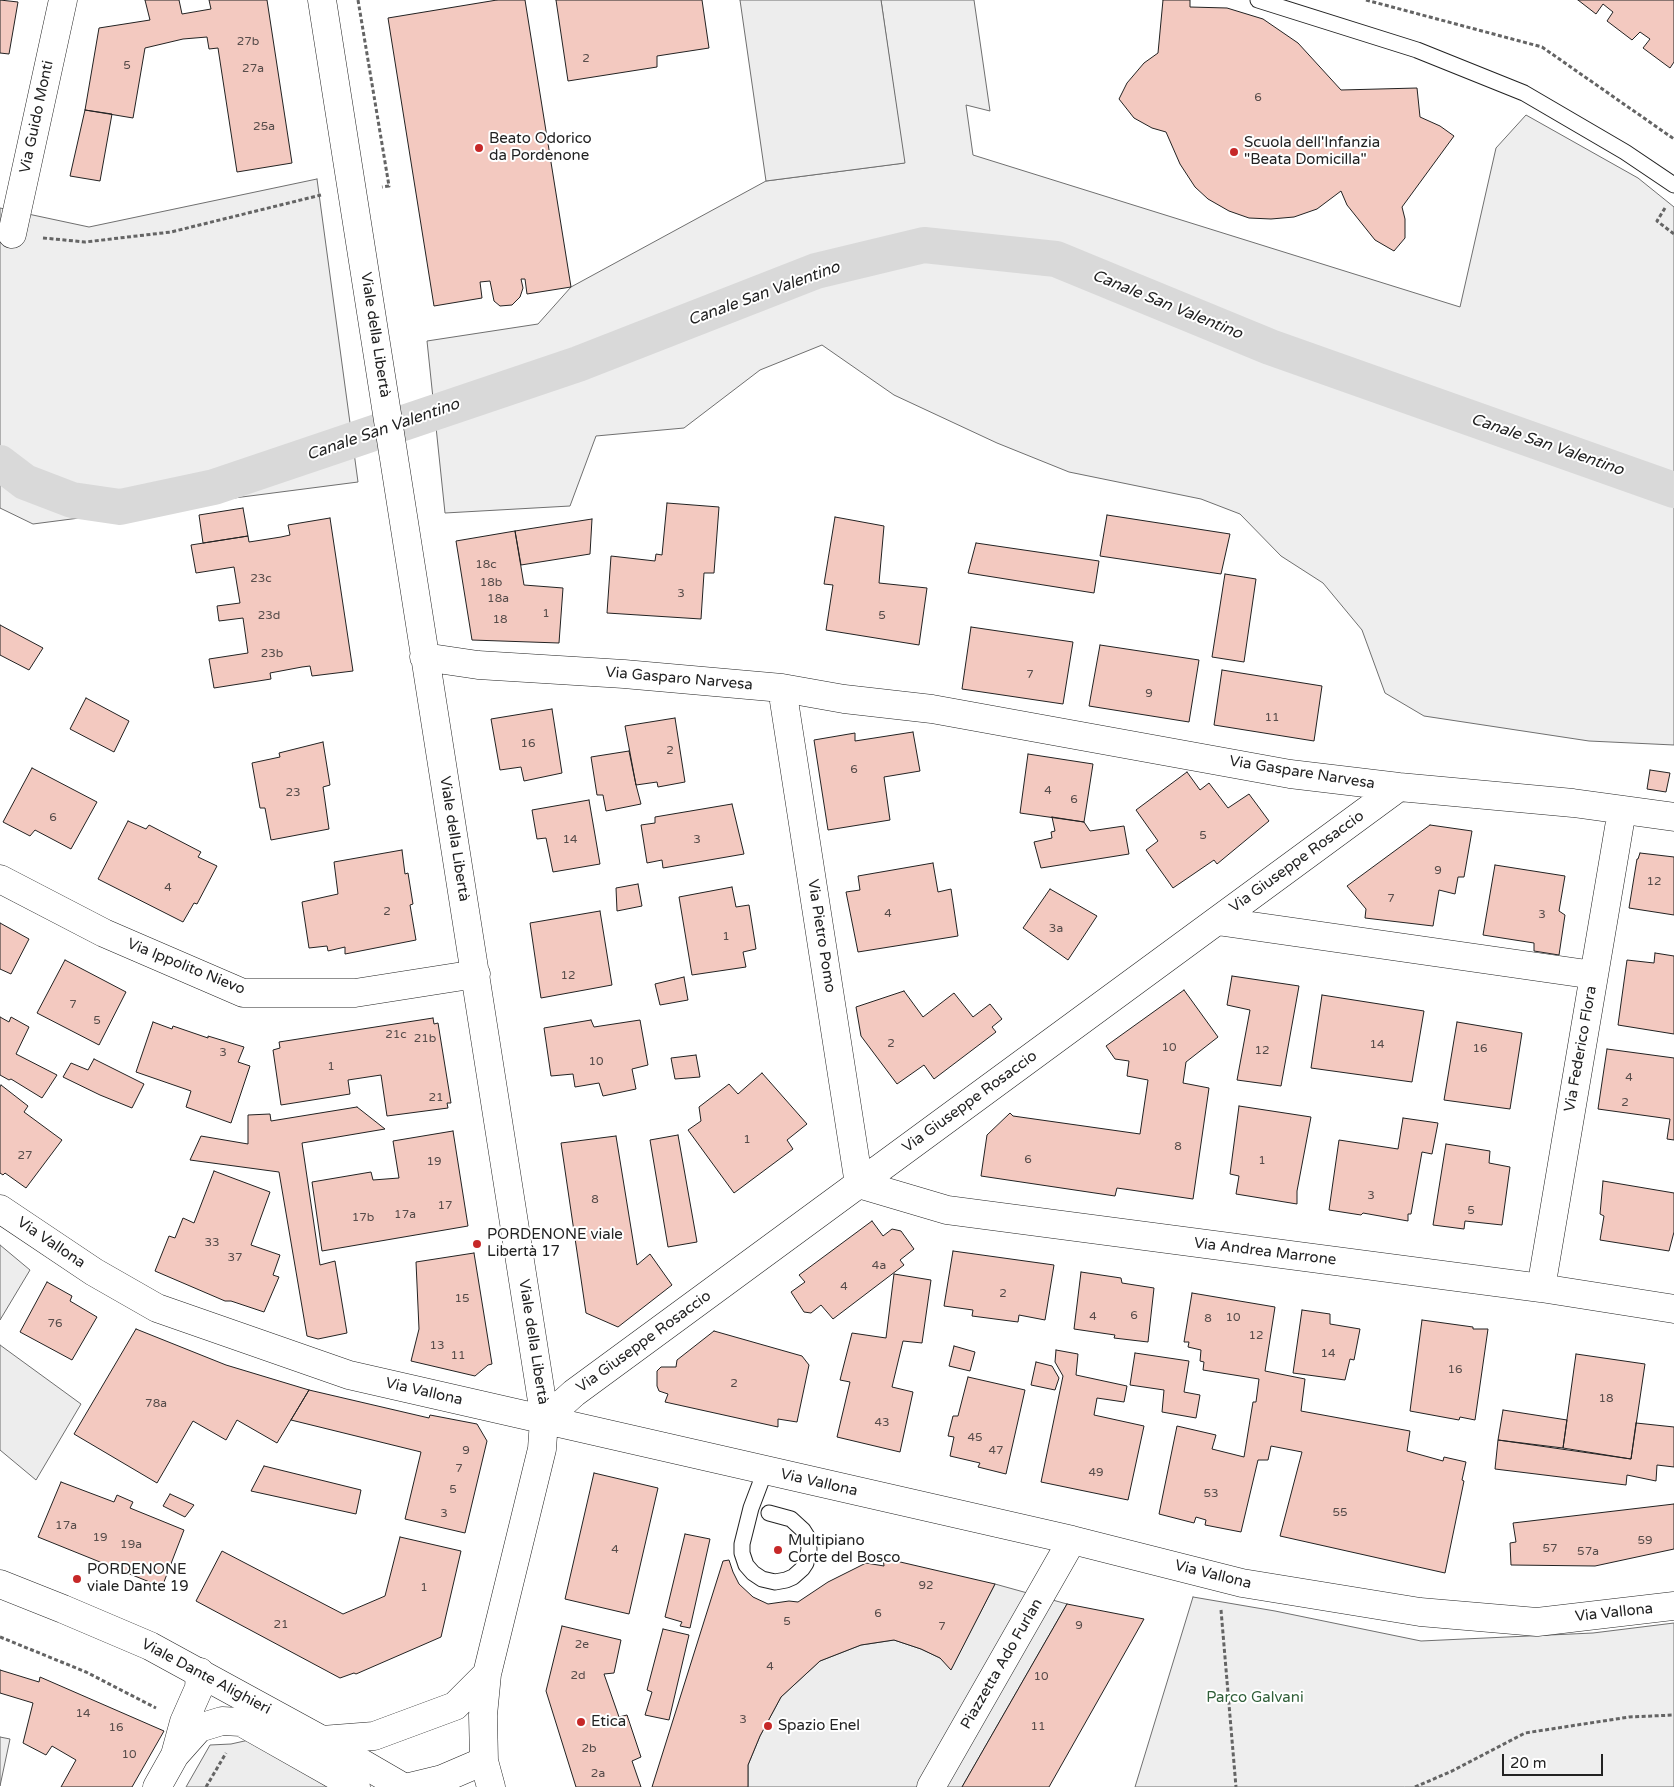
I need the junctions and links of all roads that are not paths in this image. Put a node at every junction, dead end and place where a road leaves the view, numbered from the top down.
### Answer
1 (62, 0) edge
2 (322, 0) edge
3 (1258, 0) edge
4 (1674, 185) edge
5 (12, 234) road end
6 (424, 657) junction
7 (782, 688) junction
8 (932, 709) joint
9 (1399, 787) junction
10 (1622, 810) junction
11 (1674, 817) edge
12 (0, 879) edge
13 (1217, 921) junction
14 (476, 974) junction
15 (1594, 975) junction
16 (859, 1184) junction
17 (0, 1209) edge
18 (1541, 1288) junction
19 (1674, 1309) edge
20 (544, 1420) junction
21 (765, 1471) junction
22 (769, 1512) dead end
23 (1072, 1540) junction
24 (0, 1584) edge
25 (1674, 1606) edge
26 (200, 1672) junction
27 (487, 1674) junction
28 (322, 1740) junction
29 (175, 1755) junction
30 (484, 1761) junction
31 (157, 1787) edge
32 (356, 1787) edge
33 (403, 1787) edge
34 (409, 1787) edge
35 (491, 1787) edge
36 (931, 1787) edge

1 - 5 street, Via Guido Monti
2 - 6 street, Viale della Libertà
3 - 4 lane
6 - 7 street, Via Gasparo Narvesa
6 - 14 street, Viale della Libertà
7 - 8 street, Via Gasparo Narvesa
7 - 16 street, Via Pietro Pomo
8 - 9 street, Via Gaspare Narvesa
9 - 10 street, Via Gaspare Narvesa
9 - 13 street, Via Giuseppe Rosaccio
10 - 11 street, Via Gaspare Narvesa
10 - 15 street, Via Federico Flora
12 - 14 street, Via Ippolito Nievo
13 - 15 street
13 - 16 street, Via Giuseppe Rosaccio
14 - 20 street, Viale della Libertà
15 - 18 street, Via Federico Flora
16 - 18 street, Via Andrea Marrone
16 - 20 street, Via Giuseppe Rosaccio
17 - 20 street, Via Vallona
18 - 19 street, Via Andrea Marrone
20 - 21 street, Via Vallona
20 - 27 street, Viale della Libertà
21 - 22 lane
21 - 23 street, Via Vallona
23 - 25 street, Via Vallona
23 - 36 street, Piazzetta Ado Furlan
24 - 26 street, Viale Dante Alighieri
26 - 28 street, Viale Dante Alighieri
26 - 29 street
27 - 28 street
27 - 30 street, Viale della Libertà
28 - 33 street, Viale Dante Alighieri
29 - 31 street
29 - 32 street
30 - 34 street
30 - 35 street, Viale della Libertà

